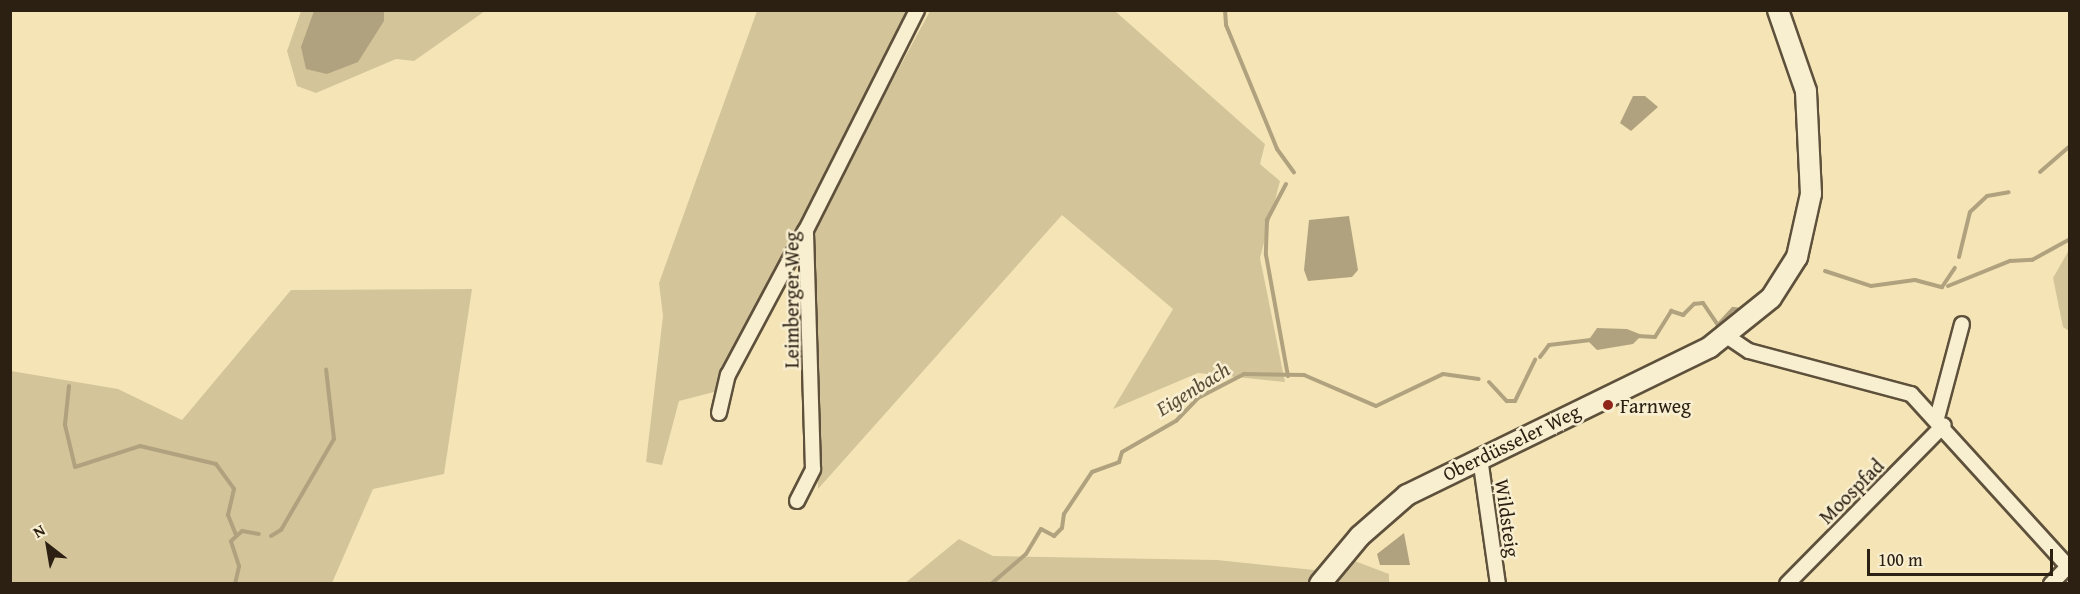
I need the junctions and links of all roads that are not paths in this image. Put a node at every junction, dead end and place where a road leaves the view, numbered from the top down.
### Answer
1 (917, 10) edge
2 (1778, 10) edge
3 (806, 230) junction
4 (1962, 324) dead end
5 (1728, 337) junction
6 (719, 413) dead end
7 (1940, 422) junction
8 (1480, 458) junction
9 (797, 501) dead end
10 (2069, 566) edge
11 (1320, 584) edge
12 (1498, 584) edge
13 (1787, 584) edge
14 (2051, 584) edge

1 - 3 street, Leimberger Weg
2 - 5 street, Oberdüsseler Weg
3 - 6 street
3 - 9 street, Leimberger Weg
4 - 7 street
5 - 7 street
5 - 8 street, Oberdüsseler Weg
7 - 10 street
7 - 13 street, Moospfad
8 - 11 street, Oberdüsseler Weg
8 - 12 street, Wildsteig
10 - 14 street

